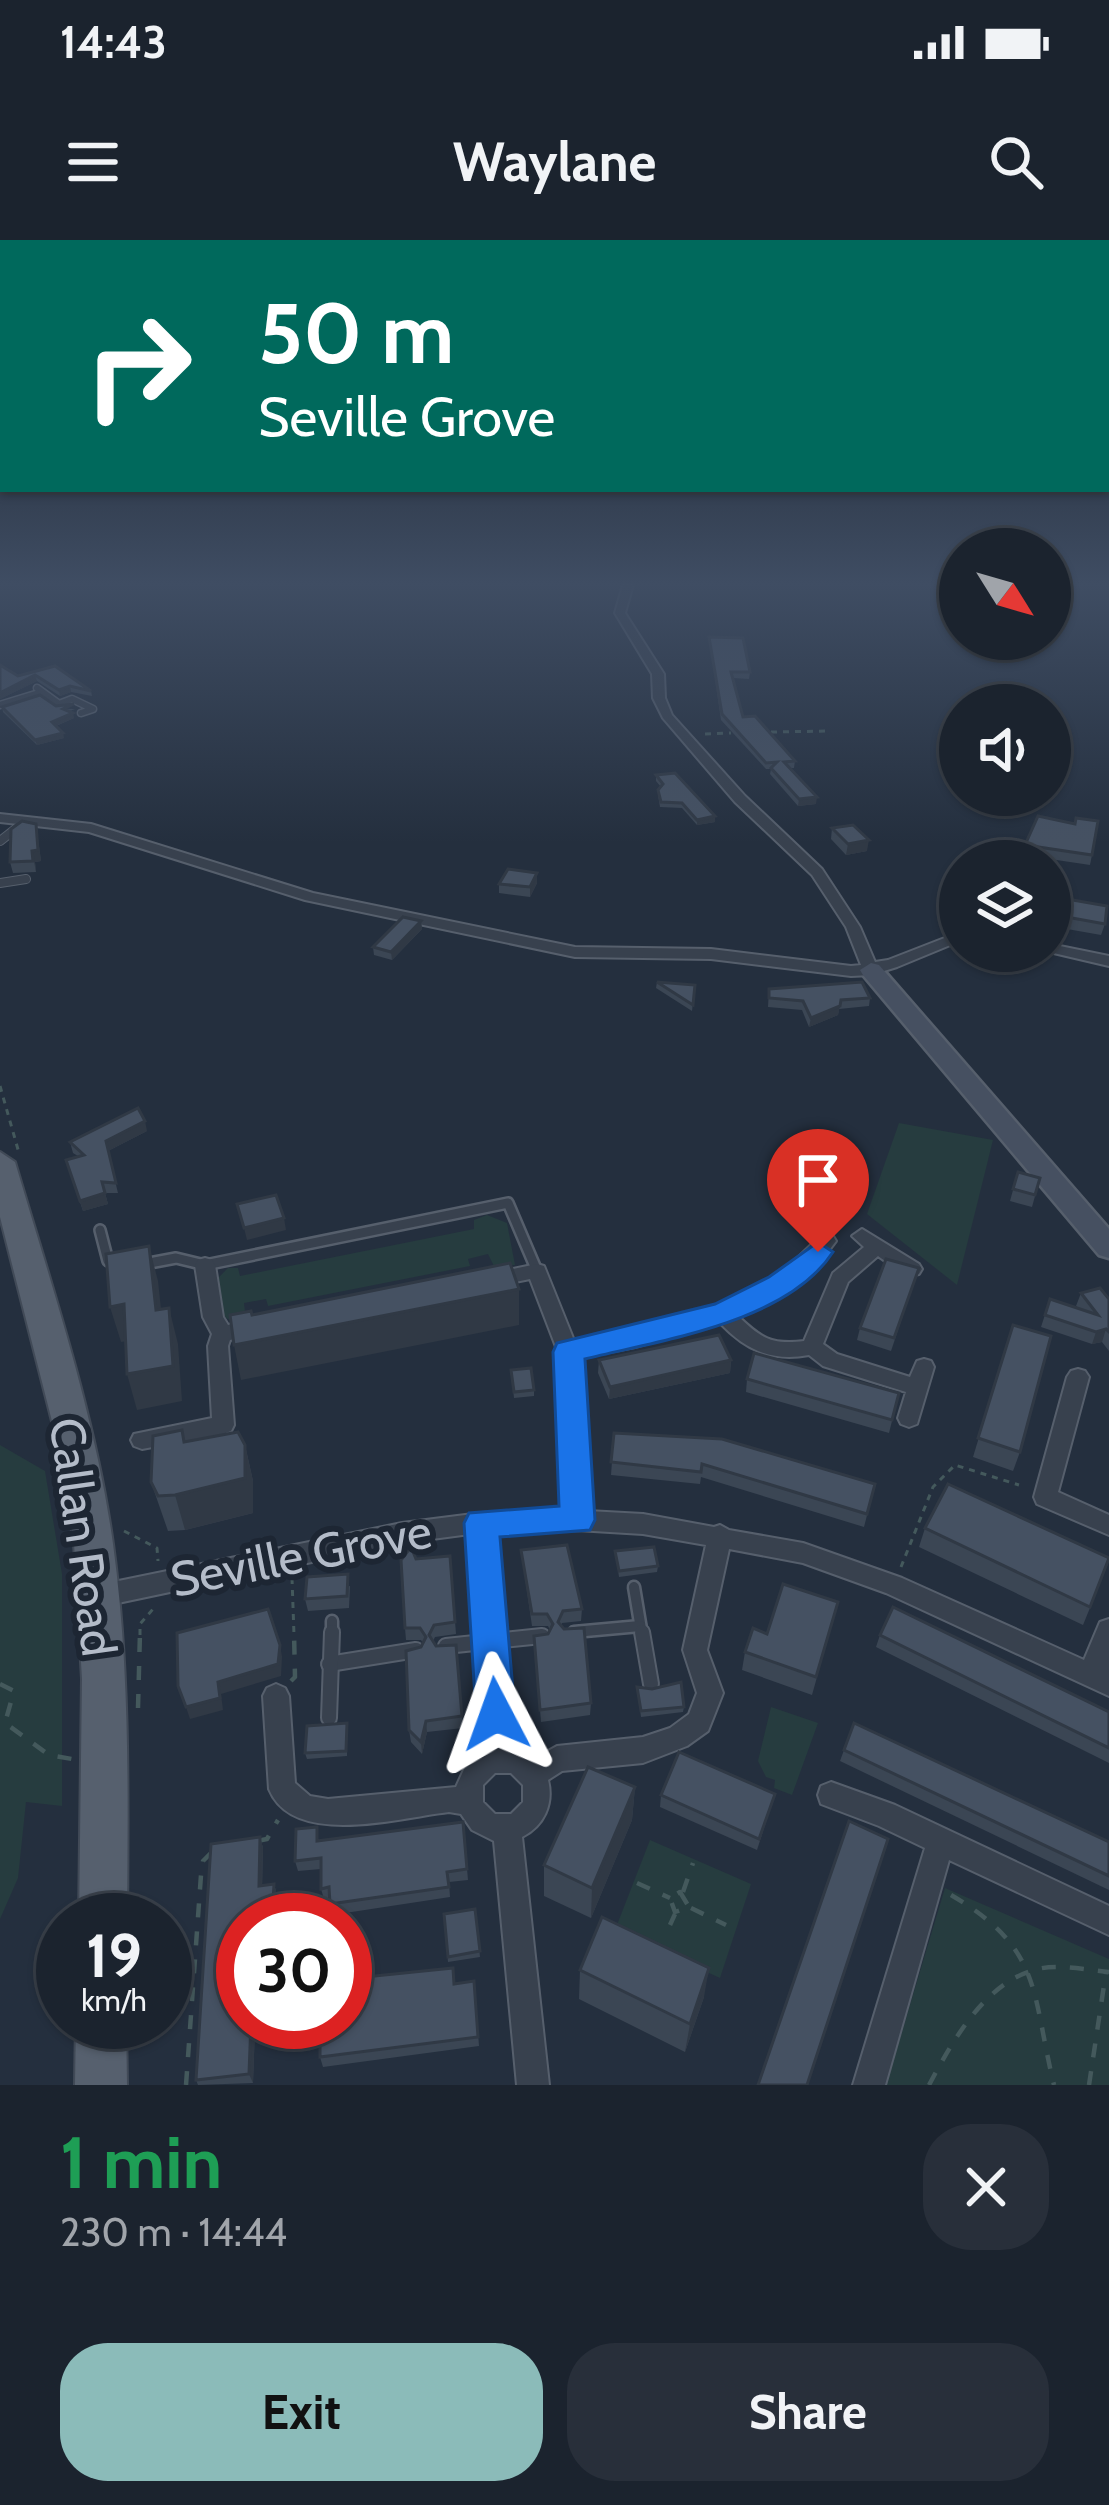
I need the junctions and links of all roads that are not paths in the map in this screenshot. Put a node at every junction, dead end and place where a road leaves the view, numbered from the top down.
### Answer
1 (656, 671) edge
2 (0, 705) edge
3 (81, 713) dead end
4 (0, 818) edge
5 (25, 819) junction
6 (0, 841) edge
7 (26, 879) dead end
8 (0, 883) edge
9 (939, 944) edge
10 (1071, 953) edge
11 (1109, 961) edge
12 (871, 970) junction
13 (0, 1162) edge
14 (100, 1230) dead end
15 (826, 1241) dead end
16 (1109, 1248) edge
17 (206, 1265) junction
18 (912, 1269) edge
19 (537, 1271) junction
20 (458, 1287) edge
21 (723, 1313) junction
22 (277, 1323) edge
23 (222, 1334) junction
24 (812, 1347) junction
25 (568, 1352) junction
26 (1078, 1377) dead end
27 (909, 1418) dead end
28 (142, 1440) dead end
29 (577, 1520) junction
30 (481, 1523) junction
31 (1109, 1525) edge
32 (720, 1535) junction
33 (634, 1587) dead end
34 (99, 1597) junction
35 (332, 1621) dead end
36 (640, 1626) junction
37 (1109, 1630) edge
38 (567, 1632) edge
39 (542, 1636) edge
40 (490, 1641) junction
41 (441, 1647) edge
42 (416, 1650) edge
43 (329, 1664) junction
44 (1106, 1683) edge
45 (651, 1684) edge
46 (276, 1696) road end
47 (329, 1718) dead end
48 (499, 1760) junction
49 (533, 1775) junction
50 (831, 1795) dead end
51 (469, 1802) junction
52 (507, 1828) junction
53 (940, 1841) junction
54 (103, 1893) edge
55 (1109, 1921) edge
56 (533, 2085) edge
57 (869, 2085) edge

1 - 12 street
2 - 3 lane
4 - 5 street
5 - 6 lane
5 - 12 street
7 - 8 lane
9 - 12 street
10 - 11 street
12 - 16 street
13 - 34 main road, Callan Road
14 - 17 lane
15 - 21 street
17 - 19 lane
17 - 23 street
18 - 24 street
19 - 20 street
19 - 25 street
21 - 24 street
21 - 25 street
22 - 23 street
23 - 28 street
24 - 27 street
25 - 29 street
26 - 31 street
29 - 30 street, Seville Grove
29 - 32 street, Seville Grove
30 - 34 street, Seville Grove
30 - 40 street
32 - 44 street, Seville Grove
32 - 49 street
33 - 36 lane
34 - 54 main road, Callan Road
35 - 43 lane
36 - 38 lane
36 - 45 lane
37 - 44 street
39 - 40 lane
40 - 41 lane
40 - 48 street
42 - 43 lane
43 - 47 lane
46 - 51 street
48 - 49 street
48 - 51 street
49 - 52 street
50 - 53 street
51 - 52 street
52 - 56 street
53 - 55 street
53 - 57 street

